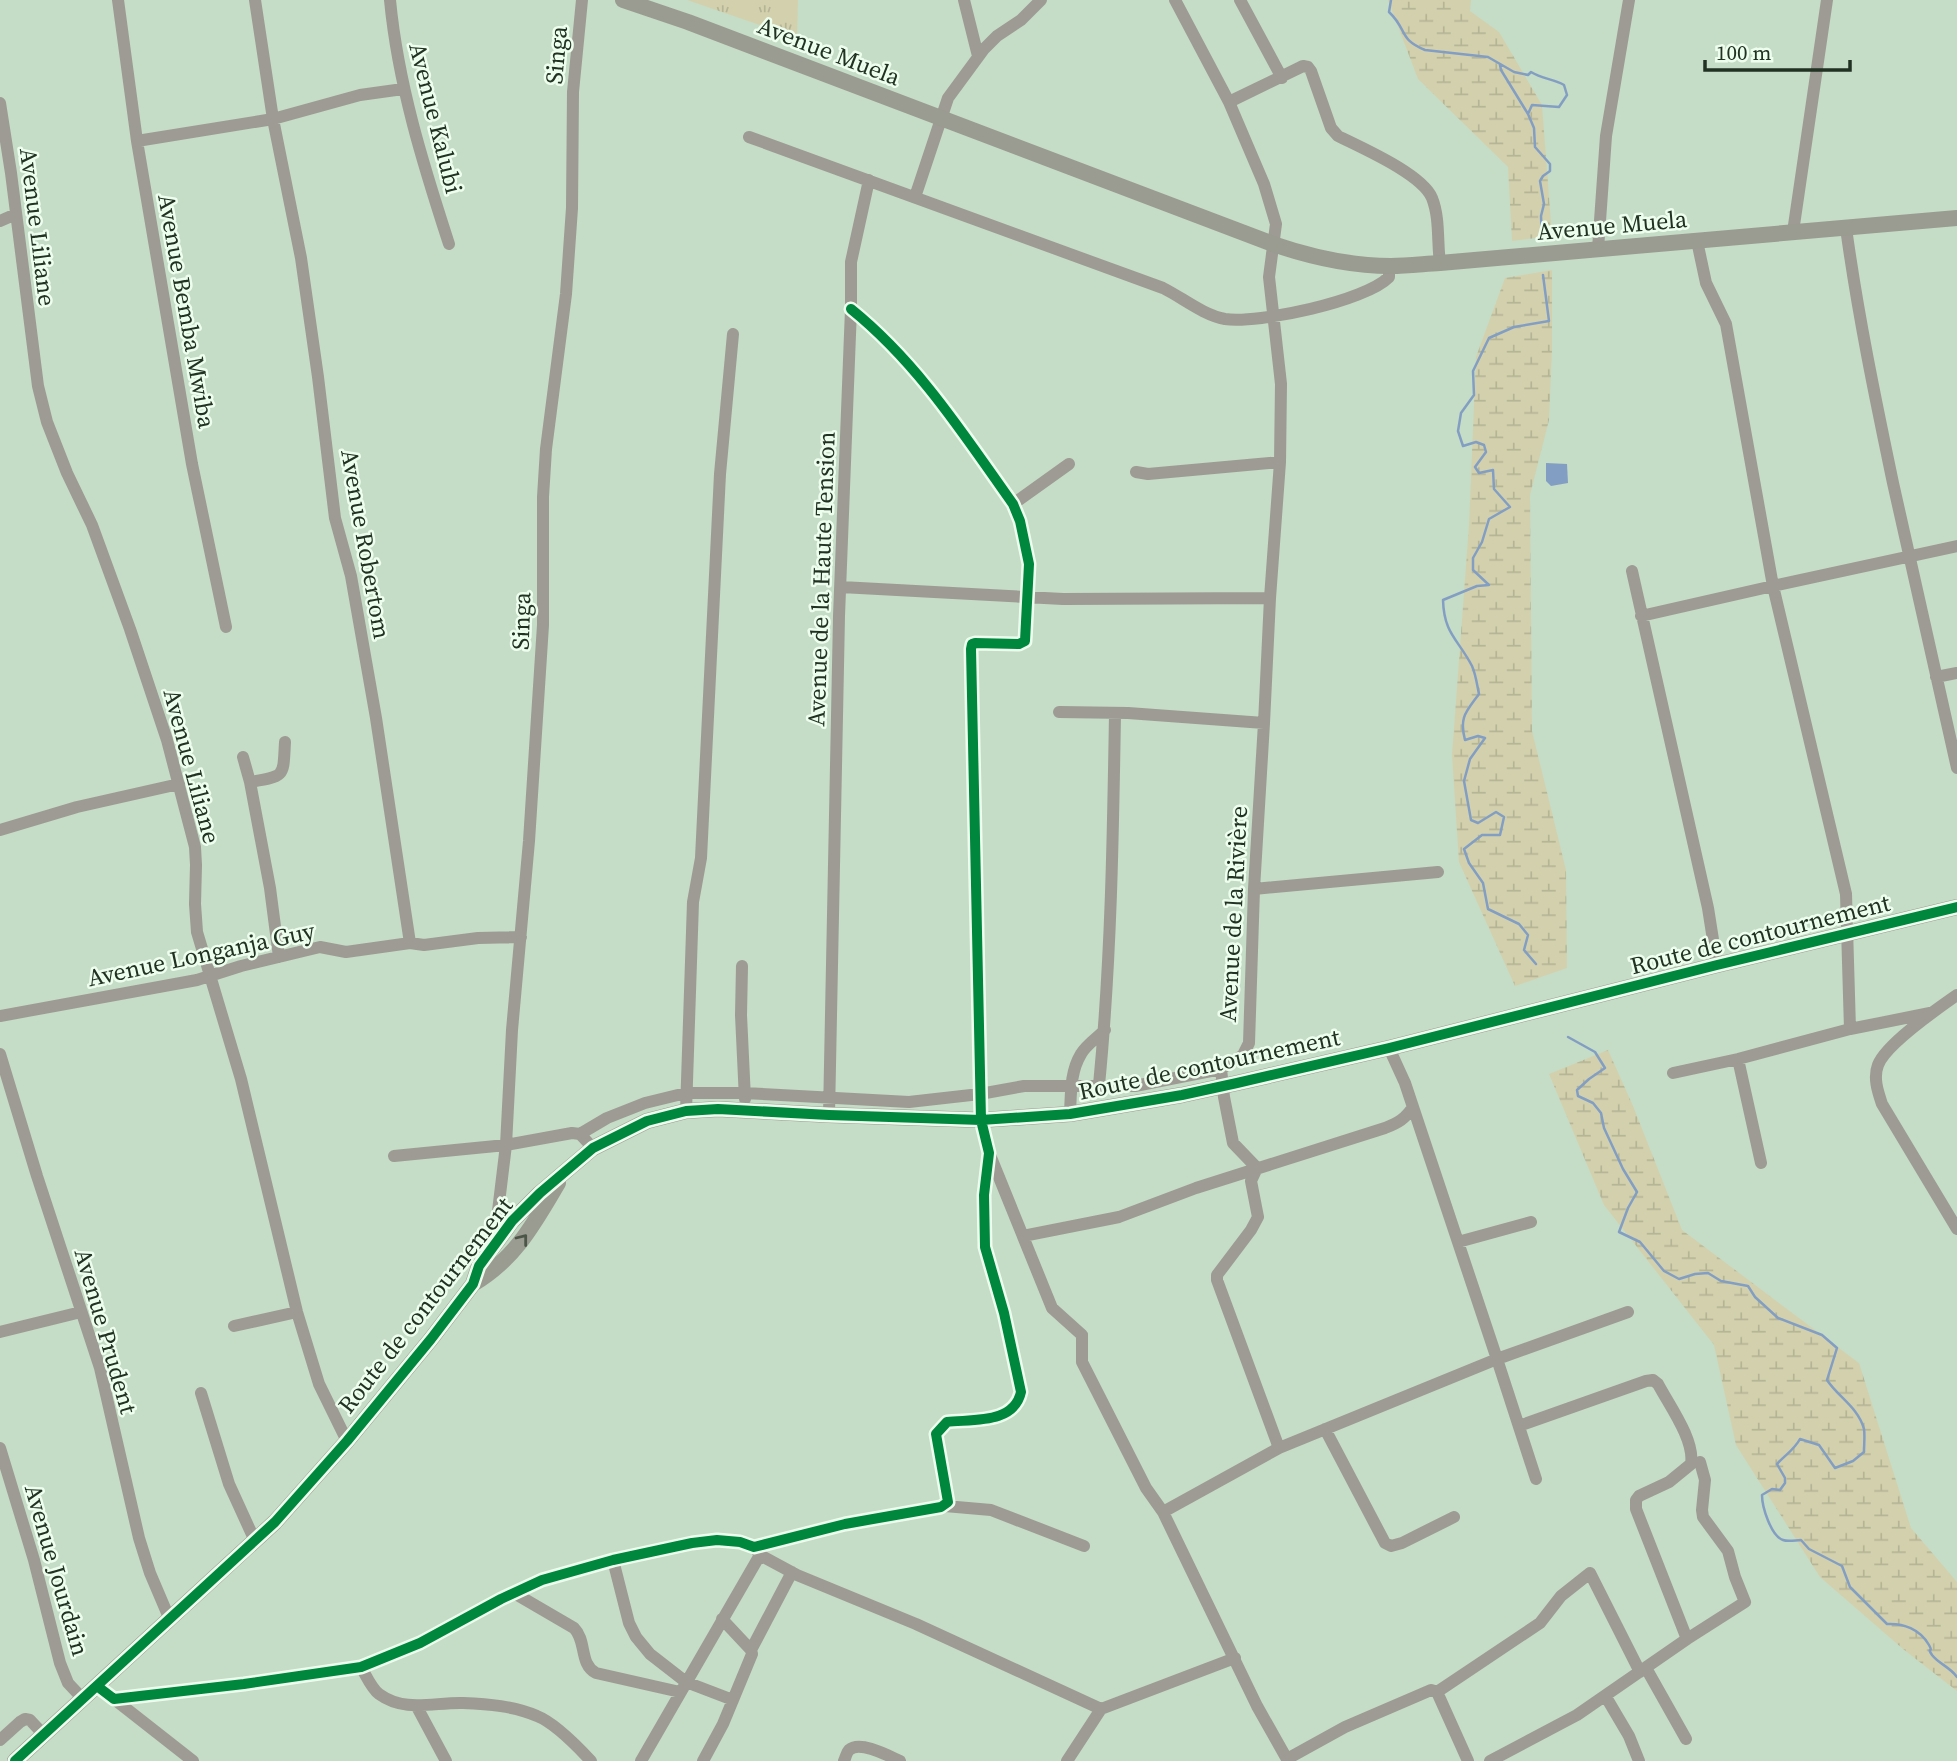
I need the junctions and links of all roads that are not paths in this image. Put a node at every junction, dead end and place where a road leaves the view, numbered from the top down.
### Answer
1 (118, 0) edge
2 (255, 0) edge
3 (390, 0) edge
4 (582, 0) edge
5 (623, 0) edge
6 (964, 0) edge
7 (1041, 0) edge
8 (1175, 0) edge
9 (1240, 0) edge
10 (1629, 0) edge
11 (1827, 0) edge
12 (978, 56) junction
13 (1282, 78) junction
14 (403, 89) junction
15 (1229, 102) junction
16 (0, 103) edge
17 (940, 118) junction
18 (273, 119) junction
19 (749, 137) dead end
20 (137, 141) junction
21 (6, 174) edge
22 (869, 180) junction
23 (915, 197) junction
24 (16, 214) junction
25 (1957, 218) edge
26 (0, 222) edge
27 (1846, 228) junction
28 (1793, 232) junction
29 (1697, 241) junction
30 (449, 244) dead end
31 (1273, 244) junction
32 (1598, 249) junction
33 (1440, 263) junction
34 (1389, 266) junction
35 (851, 309) junction
36 (1274, 316) junction
37 (733, 334) dead end
38 (1280, 462) junction
39 (1069, 464) dead end
40 (1136, 472) dead end
41 (1013, 504) junction
42 (1957, 546) edge
43 (1909, 556) junction
44 (1632, 571) dead end
45 (1773, 586) junction
46 (841, 587) junction
47 (1028, 598) junction
48 (1270, 598) junction
49 (1641, 616) junction
50 (226, 627) dead end
51 (1957, 673) edge
52 (1936, 677) junction
53 (1059, 712) dead end
54 (1115, 713) junction
55 (1264, 723) junction
56 (285, 741) dead end
57 (243, 757) dead end
58 (1957, 768) edge
59 (250, 782) junction
60 (178, 784) junction
61 (0, 830) edge
62 (1438, 872) dead end
63 (1254, 890) junction
64 (1957, 907) edge
65 (1847, 934) junction
66 (521, 937) junction
67 (410, 943) junction
68 (279, 957) junction
69 (1717, 965) junction
70 (741, 966) dead end
71 (210, 976) junction
72 (1957, 995) edge
73 (1933, 1012) junction
74 (0, 1016) edge
75 (1850, 1028) junction
76 (1105, 1030) junction
77 (1389, 1048) junction
78 (0, 1054) edge
79 (1738, 1059) junction
80 (1221, 1069) junction
81 (1673, 1073) dead end
82 (1071, 1085) junction
83 (1099, 1085) junction
84 (1223, 1087) junction
85 (686, 1093) junction
86 (744, 1093) junction
87 (980, 1094) junction
88 (830, 1097) junction
89 (1413, 1107) junction
90 (745, 1110) junction
91 (686, 1111) junction
92 (1070, 1114) junction
93 (829, 1115) junction
94 (981, 1120) junction
95 (580, 1134) junction
96 (506, 1145) junction
97 (593, 1148) junction
98 (989, 1153) junction
99 (394, 1156) dead end
100 (1761, 1163) dead end
101 (1257, 1168) junction
102 (564, 1174) junction
103 (1531, 1222) dead end
104 (1957, 1229) edge
105 (1023, 1236) junction
106 (1458, 1242) junction
107 (494, 1244) junction
108 (473, 1284) junction
109 (81, 1312) junction
110 (297, 1312) junction
111 (1628, 1312) dead end
112 (234, 1326) dead end
113 (0, 1332) edge
114 (1497, 1359) junction
115 (201, 1393) dead end
116 (1519, 1426) junction
117 (1325, 1429) junction
118 (346, 1440) junction
119 (0, 1448) edge
120 (1279, 1448) junction
121 (1700, 1462) dead end
122 (1536, 1479) dead end
123 (945, 1506) junction
124 (1163, 1512) junction
125 (1454, 1517) dead end
126 (255, 1541) junction
127 (1084, 1546) dead end
128 (757, 1551) junction
129 (613, 1560) junction
130 (792, 1572) junction
131 (514, 1593) junction
132 (170, 1619) junction
133 (722, 1619) junction
134 (1686, 1639) junction
135 (751, 1650) junction
136 (1235, 1658) junction
137 (361, 1667) junction
138 (1643, 1670) junction
139 (97, 1686) junction
140 (683, 1687) junction
141 (1437, 1692) junction
142 (1605, 1697) junction
143 (83, 1699) junction
144 (114, 1699) junction
145 (733, 1700) junction
146 (417, 1707) junction
147 (1101, 1709) junction
148 (44, 1735) junction
149 (1686, 1739) dead end
150 (0, 1740) edge
151 (1287, 1760) edge
152 (15, 1761) edge
153 (193, 1761) edge
154 (446, 1761) edge
155 (591, 1761) edge
156 (641, 1761) edge
157 (703, 1761) edge
158 (844, 1761) edge
159 (901, 1761) edge
160 (1067, 1761) edge
161 (1468, 1761) edge
162 (1490, 1761) edge
163 (1639, 1761) edge

1 - 20 street, Avenue Bemba Mwiba
2 - 18 street, Avenue Robertom
3 - 14 street, Avenue Kalubi
4 - 66 street, Singa
5 - 17 street, Avenue Muela
6 - 12 street
7 - 12 street
8 - 15 street, Avenue de la Rivière
9 - 13 street
10 - 32 street
11 - 28 street
12 - 17 street
13 - 15 street
13 - 33 street
14 - 18 street
14 - 30 street, Avenue Kalubi
15 - 31 street, Avenue de la Rivière
16 - 21 street, Avenue Liliane
17 - 23 street
17 - 31 street, Avenue Muela
18 - 20 street
18 - 67 street, Avenue Robertom
19 - 22 street
20 - 50 street, Avenue Bemba Mwiba
21 - 24 street, Avenue Liliane
22 - 23 street
22 - 35 street, Avenue de la Haute Tension
23 - 36 street
24 - 26 street
24 - 60 street, Avenue Liliane
25 - 27 street, Avenue Muela
27 - 28 street, Avenue Muela
27 - 43 street
28 - 29 street, Avenue Muela
29 - 32 street, Avenue Muela
29 - 45 street
31 - 34 street, Avenue Muela
31 - 36 street, Avenue de la Rivière
32 - 33 street, Avenue Muela
33 - 34 street, Avenue Muela
34 - 36 street
35 - 41 street
35 - 46 street, Avenue de la Haute Tension
36 - 38 street, Avenue de la Rivière
37 - 85 street
38 - 40 street
38 - 48 street, Avenue de la Rivière
39 - 41 street
41 - 47 street
42 - 43 street
43 - 45 street
43 - 52 street
44 - 49 street
45 - 49 street
45 - 65 street
46 - 47 street
46 - 88 street, Avenue de la Haute Tension
47 - 48 street
47 - 87 street
48 - 55 street, Avenue de la Rivière
49 - 69 street
51 - 52 street
52 - 58 street
53 - 54 street
54 - 55 street
54 - 76 street
55 - 63 street, Avenue de la Rivière
56 - 59 street
57 - 59 street
59 - 68 street
60 - 61 street
60 - 71 street, Avenue Liliane
62 - 63 street
63 - 80 street, Avenue de la Rivière
64 - 65 street, Route de contournement
65 - 69 street, Route de contournement
65 - 75 street
66 - 67 street
66 - 96 street, Singa
67 - 68 street, Avenue Longanja Guy
68 - 71 street, Avenue Longanja Guy
69 - 77 street, Route de contournement
70 - 86 street
71 - 74 street, Avenue Longanja Guy
71 - 110 street, Avenue Liliane
72 - 73 street
73 - 75 street
73 - 104 street
75 - 79 street
76 - 82 street
76 - 83 street
77 - 84 street, Route de contournement
77 - 89 street
78 - 109 street, Avenue Prudent
79 - 81 street
79 - 100 street
80 - 83 street
80 - 84 street
82 - 83 street
82 - 87 street
82 - 92 street
84 - 92 street, Route de contournement
84 - 101 street
85 - 86 street
85 - 91 street
85 - 95 street
86 - 88 street
86 - 90 street
87 - 88 street
87 - 94 street
88 - 93 street, Avenue de la Haute Tension
89 - 101 street
89 - 106 street
90 - 91 street, Route de contournement
90 - 93 street, Route de contournement
91 - 97 street, Route de contournement
92 - 94 street, Route de contournement
93 - 94 street, Route de contournement
94 - 98 street
95 - 96 street
95 - 97 street
96 - 99 street
96 - 107 street, Singa
97 - 102 street, Route de contournement
98 - 105 street
98 - 123 street
101 - 105 street
101 - 120 street
102 - 107 street, Route de contournement
108 -> 102 street, Route de contournement
103 - 106 street
105 - 124 street
106 - 114 street
107 - 108 street, Route de contournement
108 - 118 street, Route de contournement
109 - 113 street
109 - 132 street, Avenue Prudent
110 - 112 street
110 - 118 street, Avenue Liliane
111 - 114 street
114 - 116 street
114 - 117 street
115 - 126 street
116 - 122 street
116 - 134 street
117 - 120 street
117 - 125 street
118 - 126 street, Route de contournement
119 - 143 street, Avenue Jourdain
120 - 124 street
121 - 134 street
123 - 127 street
123 - 128 street
124 - 136 street
126 - 132 street, Route de contournement
128 - 129 street
128 - 130 street
128 - 133 street
129 - 131 street
129 - 140 street
130 - 135 street
130 - 147 street
131 - 137 street
131 - 140 street
132 - 139 street, Route de contournement
133 - 135 street
133 - 140 street
134 - 138 street
135 - 145 street
136 - 147 street
136 - 151 street
137 - 144 street
137 - 146 street
138 - 141 street
138 - 142 street
138 - 149 street
139 - 143 street, Route de contournement
139 - 144 street
140 - 145 street
140 - 156 street
141 - 151 street
141 - 161 street
142 - 162 street
142 - 163 street
143 - 148 street, Route de contournement
144 - 153 street
145 - 157 street
146 - 154 street
146 - 155 street
147 - 160 street
148 - 150 street
148 - 152 street, Route de contournement
158 - 159 street

